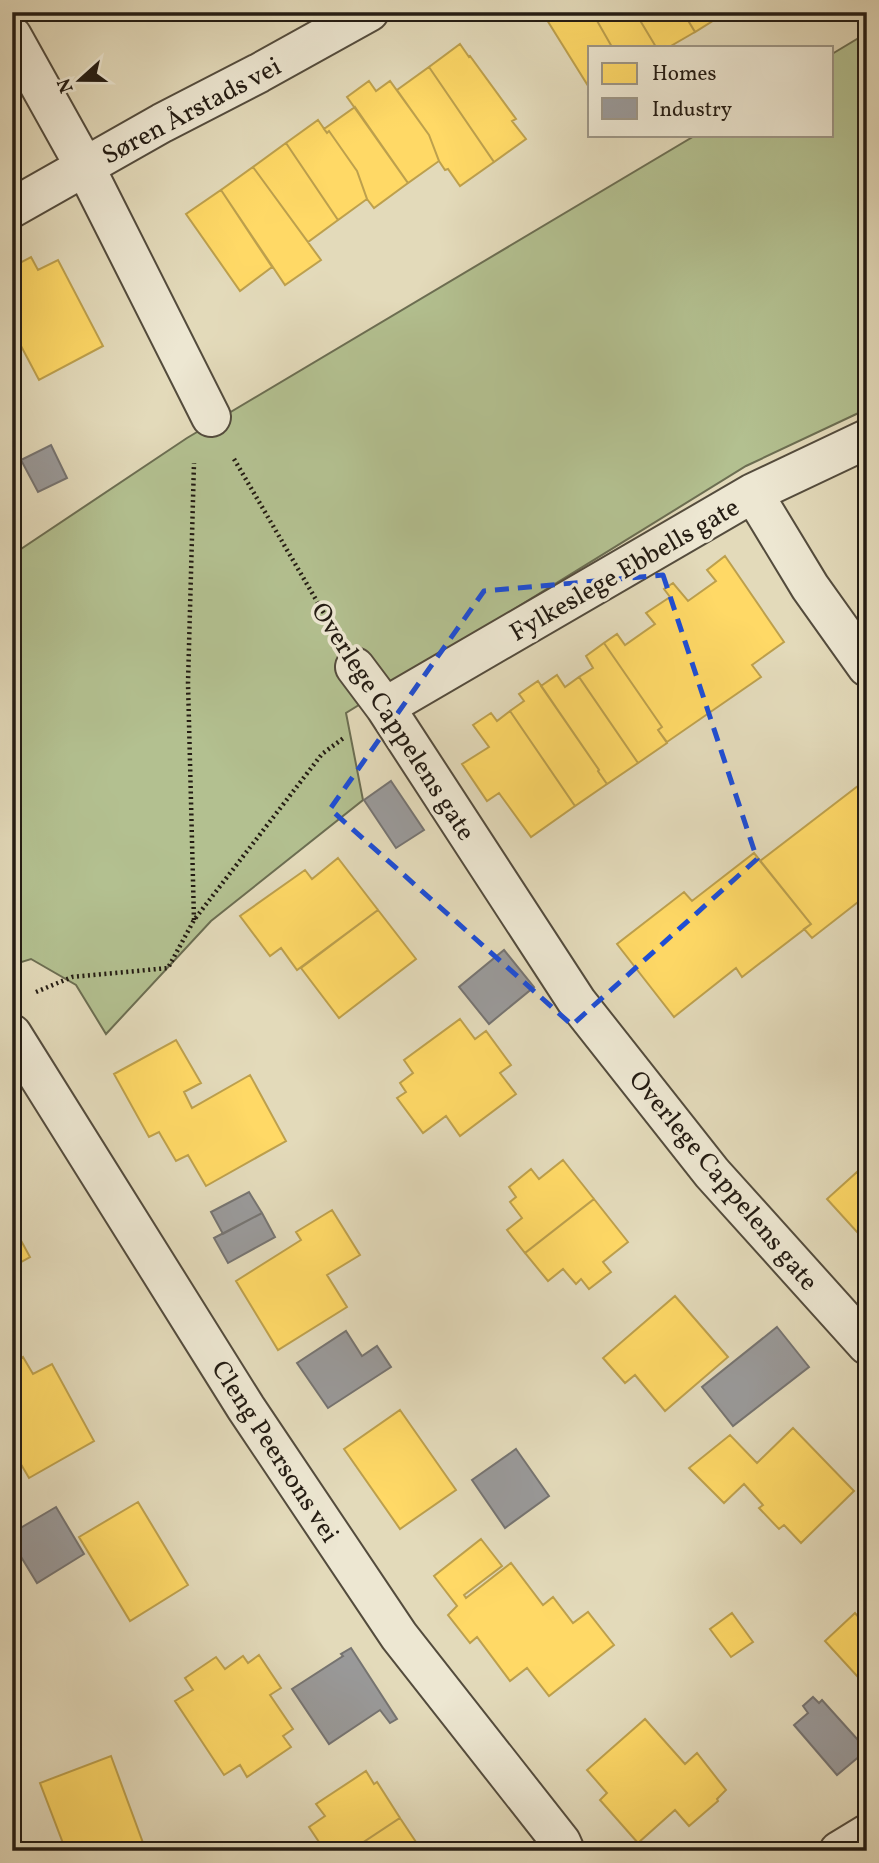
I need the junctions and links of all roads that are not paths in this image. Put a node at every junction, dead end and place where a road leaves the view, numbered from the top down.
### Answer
1 (369, 12) edge
2 (12, 36) edge
3 (85, 167) junction
4 (12, 208) edge
5 (214, 423) road end
6 (867, 439) edge
7 (753, 493) junction
8 (355, 667) road end
9 (867, 667) edge
10 (385, 707) junction
11 (12, 1034) edge
12 (867, 1345) edge
13 (867, 1835) edge
14 (565, 1851) edge
15 (839, 1851) edge

1 - 3 street, Søren Årstads vei
2 - 3 street
3 - 4 street, Søren Årstads vei
3 - 5 street
6 - 7 street, Fylkeslege Ebbells gate
7 - 9 street
7 - 10 street, Fylkeslege Ebbells gate
8 - 10 street, Overlege Cappelens gate
10 - 12 street, Overlege Cappelens gate
11 - 14 street, Cleng Peersons vei
13 - 15 street

